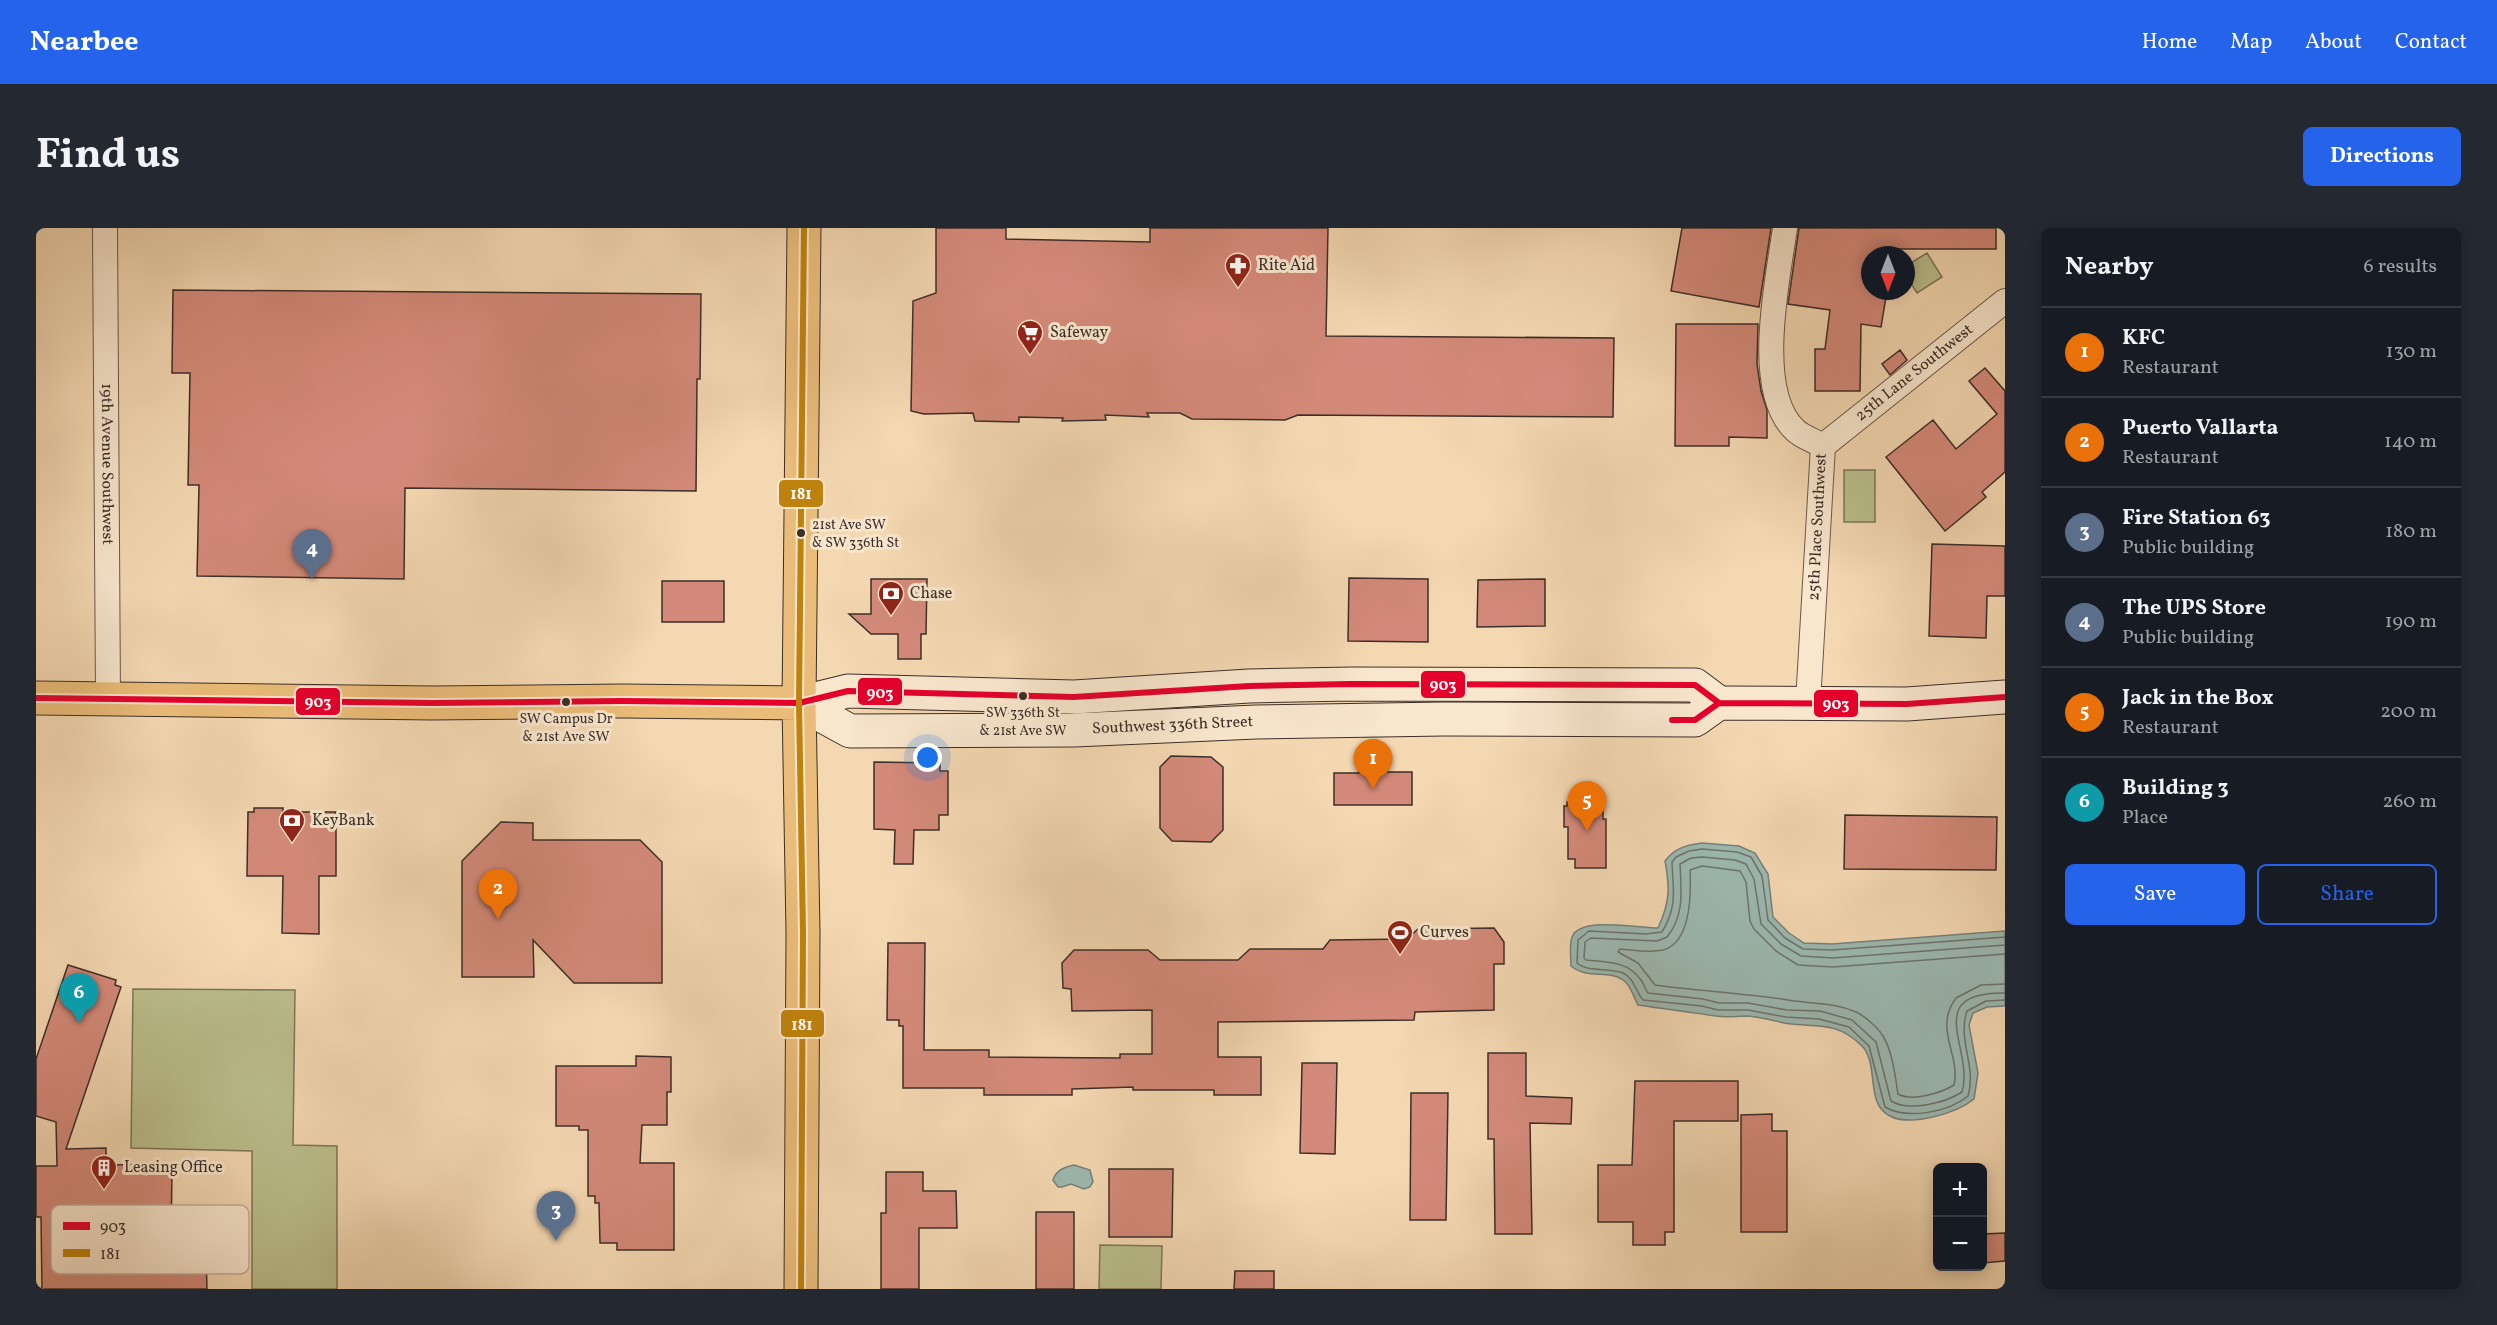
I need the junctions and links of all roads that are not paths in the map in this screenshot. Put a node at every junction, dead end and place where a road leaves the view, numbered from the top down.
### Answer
1 (105, 228) edge
2 (804, 228) edge
3 (1785, 228) edge
4 (2005, 301) edge
5 (1823, 446) junction
6 (1351, 684) junction
7 (2005, 697) edge
8 (36, 698) edge
9 (108, 699) junction
10 (799, 703) junction
11 (1719, 703) junction
12 (1808, 703) junction
13 (1256, 722) junction
14 (801, 1289) edge

1 - 9 street, 19th Avenue Southwest
2 - 10 main road
3 - 5 street, 25th Place Southwest
4 - 5 street, 25th Lane Southwest
5 - 12 street, 25th Place Southwest
6 - 10 main road, Southwest 336th Street
6 - 11 main road, Southwest 336th Street
6 - 13 main road
7 - 12 main road
8 - 9 main road
9 - 10 main road
10 - 13 main road, Southwest 336th Street
10 - 14 main road
11 - 12 main road
11 - 13 main road, Southwest 336th Street

